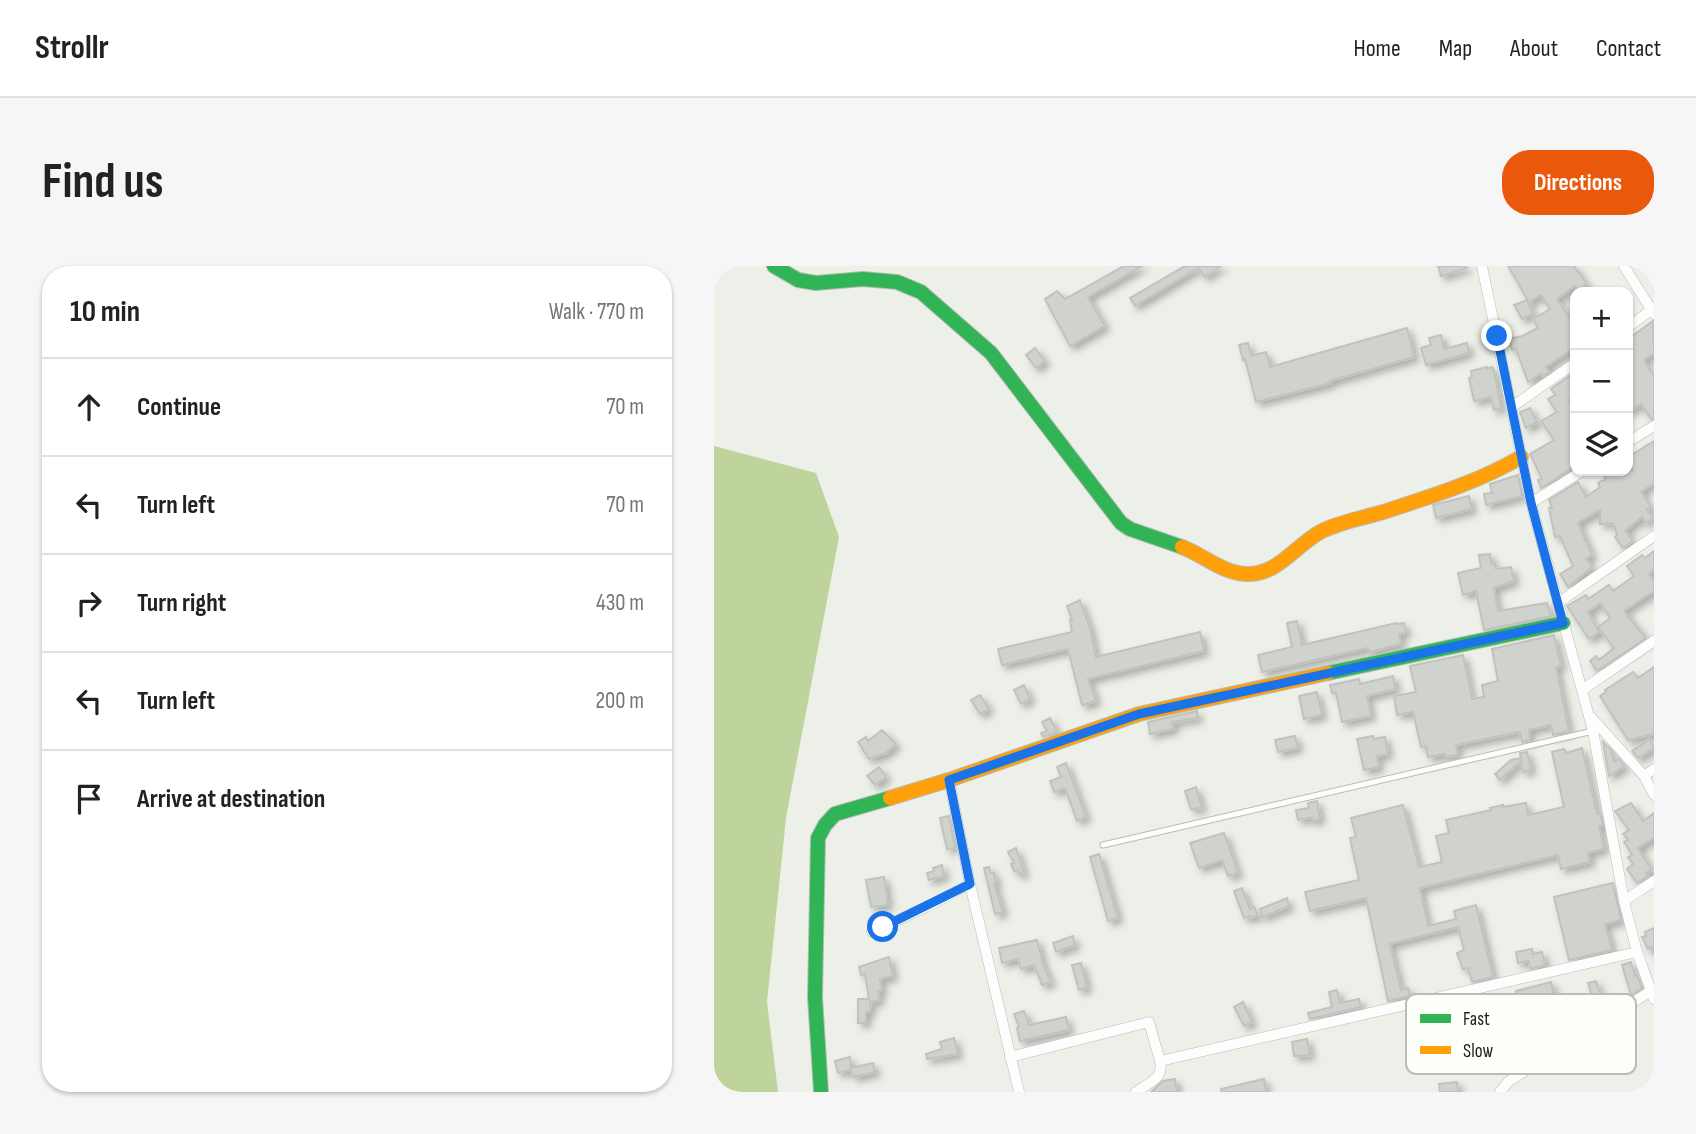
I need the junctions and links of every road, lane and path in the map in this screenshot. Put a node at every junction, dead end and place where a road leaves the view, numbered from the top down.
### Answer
1 (774, 266) edge
2 (1482, 266) edge
3 (1624, 266) edge
4 (1653, 311) edge
5 (1633, 324) edge
6 (1570, 366) edge
7 (1512, 407) junction
8 (1654, 426) edge
9 (1633, 439) edge
10 (1521, 457) junction
11 (1574, 476) edge
12 (1531, 503) junction
13 (1654, 536) edge
14 (1558, 603) junction
15 (1563, 623) junction
16 (1654, 641) edge
17 (1582, 690) junction
18 (1588, 715) junction
19 (1593, 731) junction
20 (1654, 769) edge
21 (1644, 776) junction
22 (949, 780) junction
23 (1654, 795) edge
24 (1103, 845) dead end
25 (1654, 881) edge
26 (970, 884) junction
27 (1624, 901) junction
28 (872, 932) dead end
29 (1637, 952) junction
30 (1653, 993) edge
31 (1453, 994) edge
32 (1636, 1003) edge
33 (1406, 1005) edge
34 (1010, 1057) junction
35 (1160, 1061) junction
36 (1520, 1074) edge
37 (821, 1092) edge
38 (1019, 1092) edge
39 (1136, 1092) edge
40 (1500, 1092) edge

1 - 10 street
2 - 7 street
3 - 4 street
4 - 5 street
6 - 7 street
7 - 10 street
8 - 9 street
10 - 12 street
11 - 12 street
12 - 14 street
13 - 14 street
14 - 15 street
15 - 17 street
15 - 22 street
16 - 17 street
17 - 18 street
18 - 19 street
18 - 21 street
19 - 24 lane
19 - 27 street
20 - 21 street
21 - 23 street
22 - 26 street
22 - 37 street
25 - 27 street
26 - 28 street
26 - 34 street
27 - 29 street
29 - 30 street
29 - 31 street
30 - 32 street
33 - 35 street
34 - 35 street
34 - 38 street
35 - 39 street
36 - 40 street

